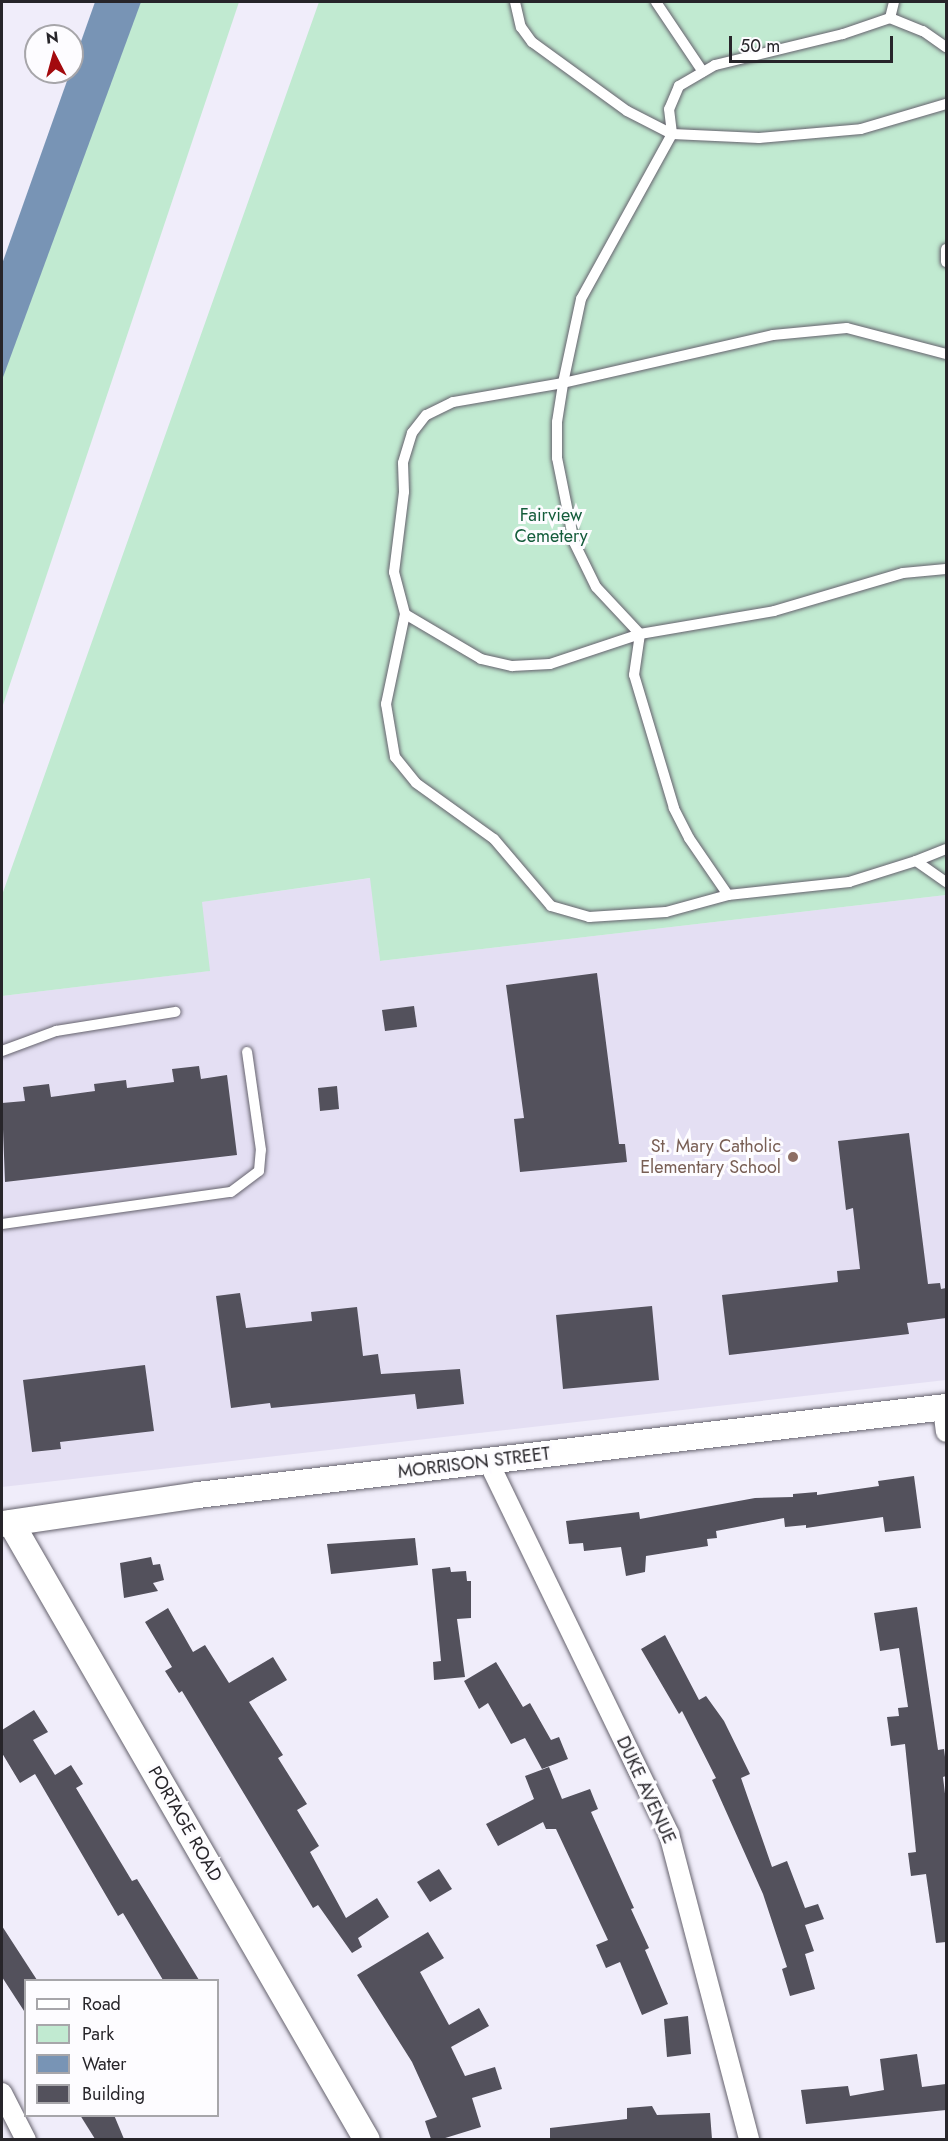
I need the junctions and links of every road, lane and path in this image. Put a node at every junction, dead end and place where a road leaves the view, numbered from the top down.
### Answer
1 (515, 2) edge
2 (656, 2) edge
3 (894, 2) edge
4 (890, 18) junction
5 (946, 47) edge
6 (703, 72) junction
7 (946, 104) edge
8 (672, 134) junction
9 (946, 249) edge
10 (946, 262) edge
11 (946, 354) edge
12 (564, 383) junction
13 (946, 569) edge
14 (405, 614) junction
15 (640, 634) junction
16 (946, 849) edge
17 (916, 861) junction
18 (946, 882) edge
19 (728, 895) junction
20 (175, 1012) dead end
21 (2, 1051) edge
22 (247, 1052) dead end
23 (2, 1224) edge
24 (945, 1416) edge
25 (488, 1461) junction
26 (5, 1519) edge
27 (2, 2093) edge
28 (26, 2139) edge
29 (367, 2139) edge
30 (749, 2139) edge

1 - 8 lane
2 - 6 lane
3 - 4 lane
4 - 5 lane
4 - 6 lane
6 - 8 lane
7 - 8 lane
8 - 12 lane
9 - 10 lane
11 - 12 lane
12 - 14 lane
12 - 15 lane
13 - 15 lane
14 - 15 lane
14 - 19 lane
15 - 19 lane
16 - 17 lane
17 - 18 lane
17 - 19 lane
20 - 21 lane
22 - 23 lane
24 - 25 street, MORRISON STREET
25 - 26 street, MORRISON STREET
25 - 30 street, DUKE AVENUE
26 - 29 street, PORTAGE ROAD
27 - 28 street

